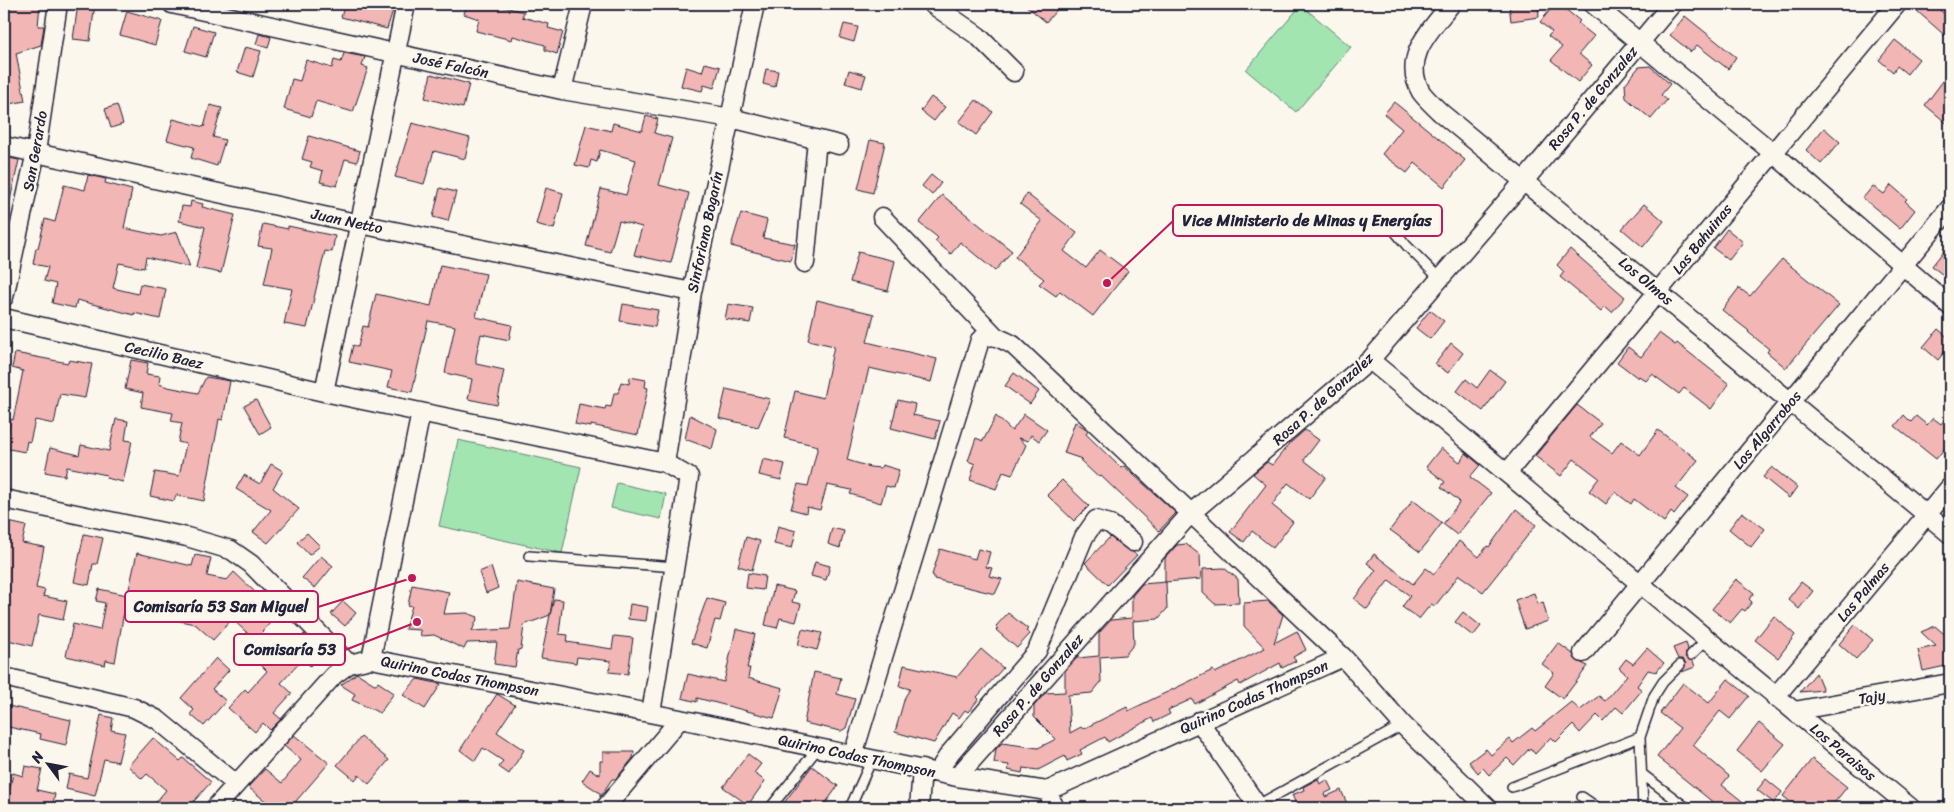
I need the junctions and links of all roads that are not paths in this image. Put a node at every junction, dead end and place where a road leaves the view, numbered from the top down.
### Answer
1 (58, 4) edge
2 (172, 4) edge
3 (406, 4) edge
4 (583, 4) edge
5 (754, 4) edge
6 (932, 4) edge
7 (1451, 4) edge
8 (1593, 4) edge
9 (1672, 4) edge
10 (1897, 4) edge
11 (1639, 43) junction
12 (396, 53) junction
13 (1014, 72) dead end
14 (562, 90) junction
15 (731, 118) junction
16 (817, 140) junction
17 (839, 145) dead end
18 (4, 146) edge
19 (36, 152) junction
20 (1772, 152) junction
21 (1524, 181) junction
22 (1950, 208) edge
23 (1378, 211) dead end
24 (882, 217) dead end
25 (360, 224) junction
26 (805, 263) dead end
27 (1903, 266) junction
28 (1440, 278) junction
29 (692, 292) junction
30 (1660, 292) junction
31 (4, 297) edge
32 (1950, 306) edge
33 (4, 318) edge
34 (995, 336) junction
35 (1370, 360) junction
36 (324, 392) junction
37 (1790, 403) junction
38 (421, 412) junction
39 (665, 462) junction
40 (1507, 473) junction
41 (1950, 487) edge
42 (4, 499) edge
43 (1190, 514) junction
44 (1928, 515) junction
45 (1950, 534) edge
46 (1133, 542) dead end
47 (529, 556) dead end
48 (676, 567) junction
49 (1640, 584) junction
50 (1706, 640) junction
51 (1584, 653) dead end
52 (1690, 655) dead end
53 (1343, 657) junction
54 (371, 658) junction
55 (349, 664) junction
56 (1680, 665) dead end
57 (4, 677) edge
58 (1950, 683) edge
59 (1775, 697) junction
60 (1794, 711) junction
61 (651, 713) junction
62 (680, 719) junction
63 (1199, 721) junction
64 (1403, 725) junction
65 (1640, 737) junction
66 (818, 747) junction
67 (853, 755) junction
68 (872, 759) junction
69 (929, 771) junction
70 (1642, 774) junction
71 (957, 777) junction
72 (236, 784) junction
73 (1512, 787) dead end
74 (1047, 791) junction
75 (1582, 797) dead end
76 (1259, 807) edge
77 (215, 808) edge
78 (605, 808) edge
79 (770, 808) edge
80 (850, 808) edge
81 (919, 808) edge
82 (1055, 808) edge
83 (1488, 808) edge
84 (1598, 808) edge
85 (1643, 808) edge
86 (1687, 808) edge
87 (1911, 808) edge

1 - 19 street, San Gerardo
2 - 12 street, José Falcón
3 - 12 street
4 - 14 street
5 - 15 street, Sinforiano Bogarín
6 - 13 street
7 - 21 street, Los Olmos
8 - 11 street
9 - 11 street, Rosa P. de Gonzalez
10 - 20 street, Las Bahuinas
11 - 20 street
11 - 21 street, Rosa P. de Gonzalez
12 - 14 street, José Falcón
12 - 25 street
14 - 15 street, José Falcón
15 - 16 street, José Falcón
15 - 29 street, Sinforiano Bogarín
16 - 17 street, José Falcón
16 - 26 street
18 - 19 street, Juan Netto
19 - 25 street, Juan Netto
19 - 31 street, San Gerardo
20 - 27 street
20 - 30 street, Las Bahuinas
21 - 28 street, Rosa P. de Gonzalez
21 - 30 street, Los Olmos
22 - 27 street, Los Algarrobos
23 - 28 lane
24 - 34 street
25 - 29 street, Juan Netto
25 - 36 street
27 - 32 street
27 - 37 street, Los Algarrobos
28 - 35 street, Rosa P. de Gonzalez
29 - 39 street, Sinforiano Bogarín
30 - 37 street, Los Olmos
30 - 40 street, Las Bahuinas
33 - 36 street, Cecilio Baez
34 - 43 street
34 - 67 street
35 - 40 street, Los Paraisos
35 - 43 street, Rosa P. de Gonzalez
36 - 38 street, Cecilio Baez
37 - 44 street, Los Olmos
37 - 49 street, Los Algarrobos
38 - 39 street, Cecilio Baez
38 - 54 street
39 - 48 street
40 - 49 street, Los Paraisos
41 - 44 street, Las Palmas
42 - 55 street
43 - 53 street
43 - 71 street, Rosa P. de Gonzalez
44 - 45 street, Los Olmos
44 - 59 street, Las Palmas
46 - 69 street
47 - 48 lane
48 - 61 street
49 - 50 street, Los Paraisos
49 - 51 street, Los Algarrobos
50 - 52 lane
50 - 59 street, Los Paraisos
53 - 63 street, Quirino Codas Thompson
53 - 64 street
54 - 55 street, Quirino Codas Thompson
54 - 61 street, Quirino Codas Thompson
55 - 72 street
56 - 65 lane
57 - 72 street
58 - 60 street, Tajy
59 - 60 street, Los Paraisos
60 - 87 street, Los Paraisos
61 - 62 street, Quirino Codas Thompson
62 - 66 street, Quirino Codas Thompson
62 - 78 street
63 - 74 street, Quirino Codas Thompson
63 - 76 street
64 - 76 lane
64 - 83 street
65 - 70 lane
65 - 73 lane
66 - 67 street, Quirino Codas Thompson
66 - 79 lane
67 - 68 street, Quirino Codas Thompson
68 - 69 street, Quirino Codas Thompson
68 - 80 lane
69 - 71 street, Quirino Codas Thompson
69 - 81 street
70 - 85 lane
70 - 86 lane
71 - 74 street, Quirino Codas Thompson
72 - 77 street
74 - 82 street
75 - 84 lane

